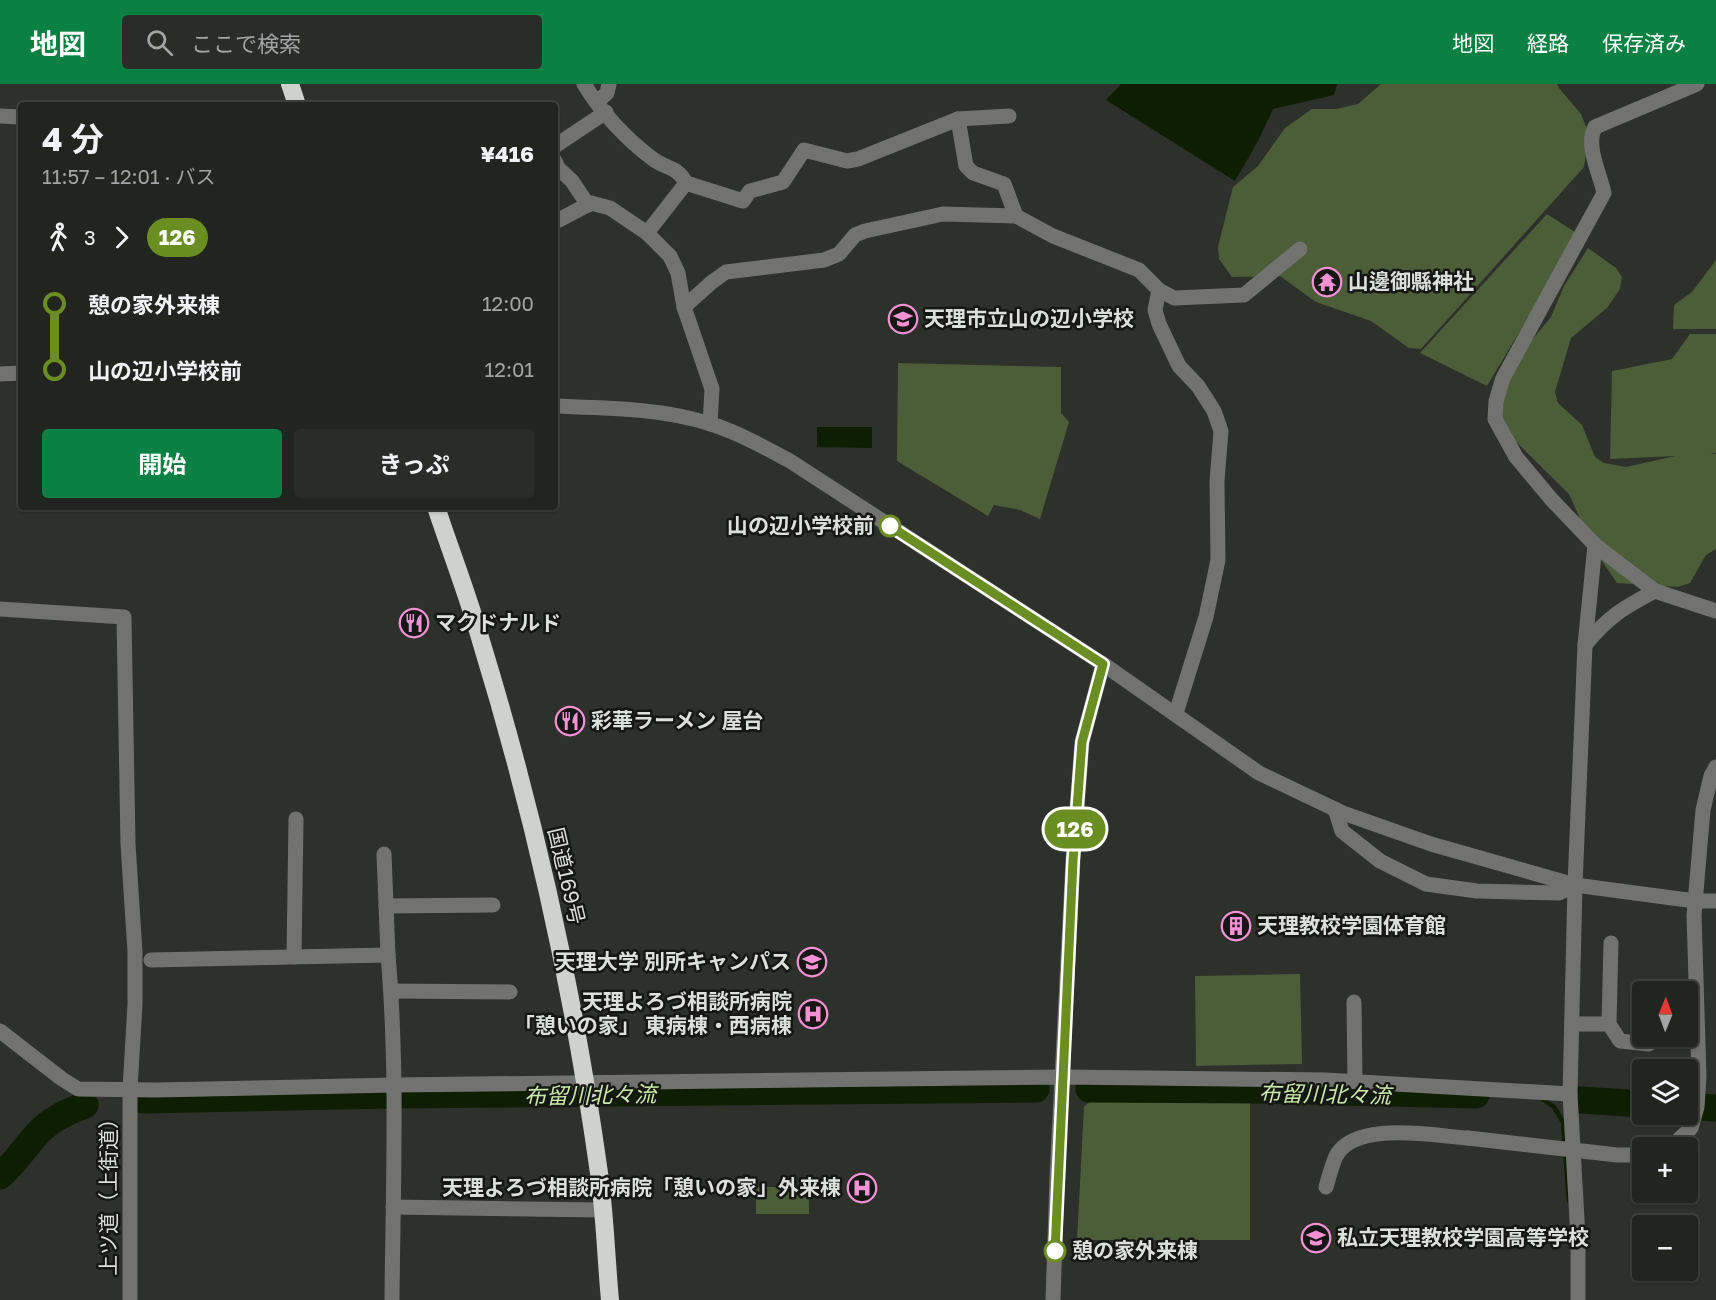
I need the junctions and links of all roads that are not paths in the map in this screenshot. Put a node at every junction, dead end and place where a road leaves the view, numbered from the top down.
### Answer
1 (290, 84) edge
2 (584, 84) edge
3 (609, 84) edge
4 (1697, 84) edge
5 (296, 102) edge
6 (602, 107) junction
7 (0, 116) edge
8 (1009, 116) dead end
9 (18, 117) edge
10 (958, 119) junction
11 (558, 144) edge
12 (558, 168) edge
13 (686, 183) junction
14 (588, 205) junction
15 (1016, 216) junction
16 (558, 220) edge
17 (647, 233) junction
18 (1300, 249) dead end
19 (1159, 290) junction
20 (684, 307) junction
21 (18, 373) edge
22 (0, 374) edge
23 (558, 406) edge
24 (710, 424) junction
25 (437, 510) edge
26 (1595, 545) junction
27 (1655, 591) junction
28 (0, 609) edge
29 (1716, 611) edge
30 (1585, 645) junction
31 (1103, 664) junction
32 (1176, 713) junction
33 (1716, 767) edge
34 (1335, 809) junction
35 (296, 819) dead end
36 (384, 854) dead end
37 (1575, 885) junction
38 (1716, 901) edge
39 (493, 905) dead end
40 (386, 906) junction
41 (1694, 908) junction
42 (1611, 943) dead end
43 (388, 955) junction
44 (294, 957) junction
45 (150, 960) dead end
46 (392, 991) junction
47 (510, 992) dead end
48 (1354, 1002) dead end
49 (1572, 1024) junction
50 (1609, 1024) junction
51 (0, 1031) edge
52 (1632, 1042) edge
53 (1063, 1081) junction
54 (1355, 1081) junction
55 (130, 1089) junction
56 (586, 1089) junction
57 (394, 1092) junction
58 (1570, 1094) junction
59 (1682, 1137) edge
60 (1632, 1155) edge
61 (1326, 1187) dead end
62 (393, 1207) junction
63 (602, 1210) junction
64 (130, 1300) edge
65 (392, 1300) edge
66 (610, 1300) edge
67 (1053, 1300) edge
68 (1578, 1300) edge

1 - 5 highway
2 - 6 street
3 - 6 street
4 - 26 street
6 - 11 street
6 - 13 street
7 - 9 street
8 - 10 street
10 - 13 street
10 - 15 street
12 - 14 street
13 - 17 street
14 - 16 street
14 - 17 street
15 - 19 street
15 - 20 street
17 - 20 street
18 - 19 street
19 - 32 street
20 - 24 street
21 - 22 street
23 - 24 street
24 - 31 street
25 - 56 highway, 国道169号
26 - 27 street
26 - 30 street
27 - 29 street
27 - 30 street
28 - 55 street
30 - 37 street
31 - 32 street
31 - 53 street
32 - 34 street
33 - 41 street
34 - 37 street
34 - 37 street
35 - 44 street
36 - 40 street
37 - 41 street
37 - 49 street
38 - 41 street
39 - 40 street
40 - 43 street
41 - 59 street
42 - 50 street
43 - 44 street
43 - 46 street
44 - 45 street
46 - 47 street
46 - 57 street
48 - 54 street
49 - 50 street
49 - 58 street
50 - 52 street
51 - 55 street, 上ツ道（上街道）
53 - 54 street
53 - 56 street
53 - 67 street
54 - 58 street
55 - 57 street
55 - 64 street, 上ツ道（上街道）
56 - 57 street
56 - 63 highway, 国道169号
57 - 62 street
58 - 68 street
60 - 61 street, bridge
62 - 63 street
62 - 65 street
63 - 66 highway, 国道169号

